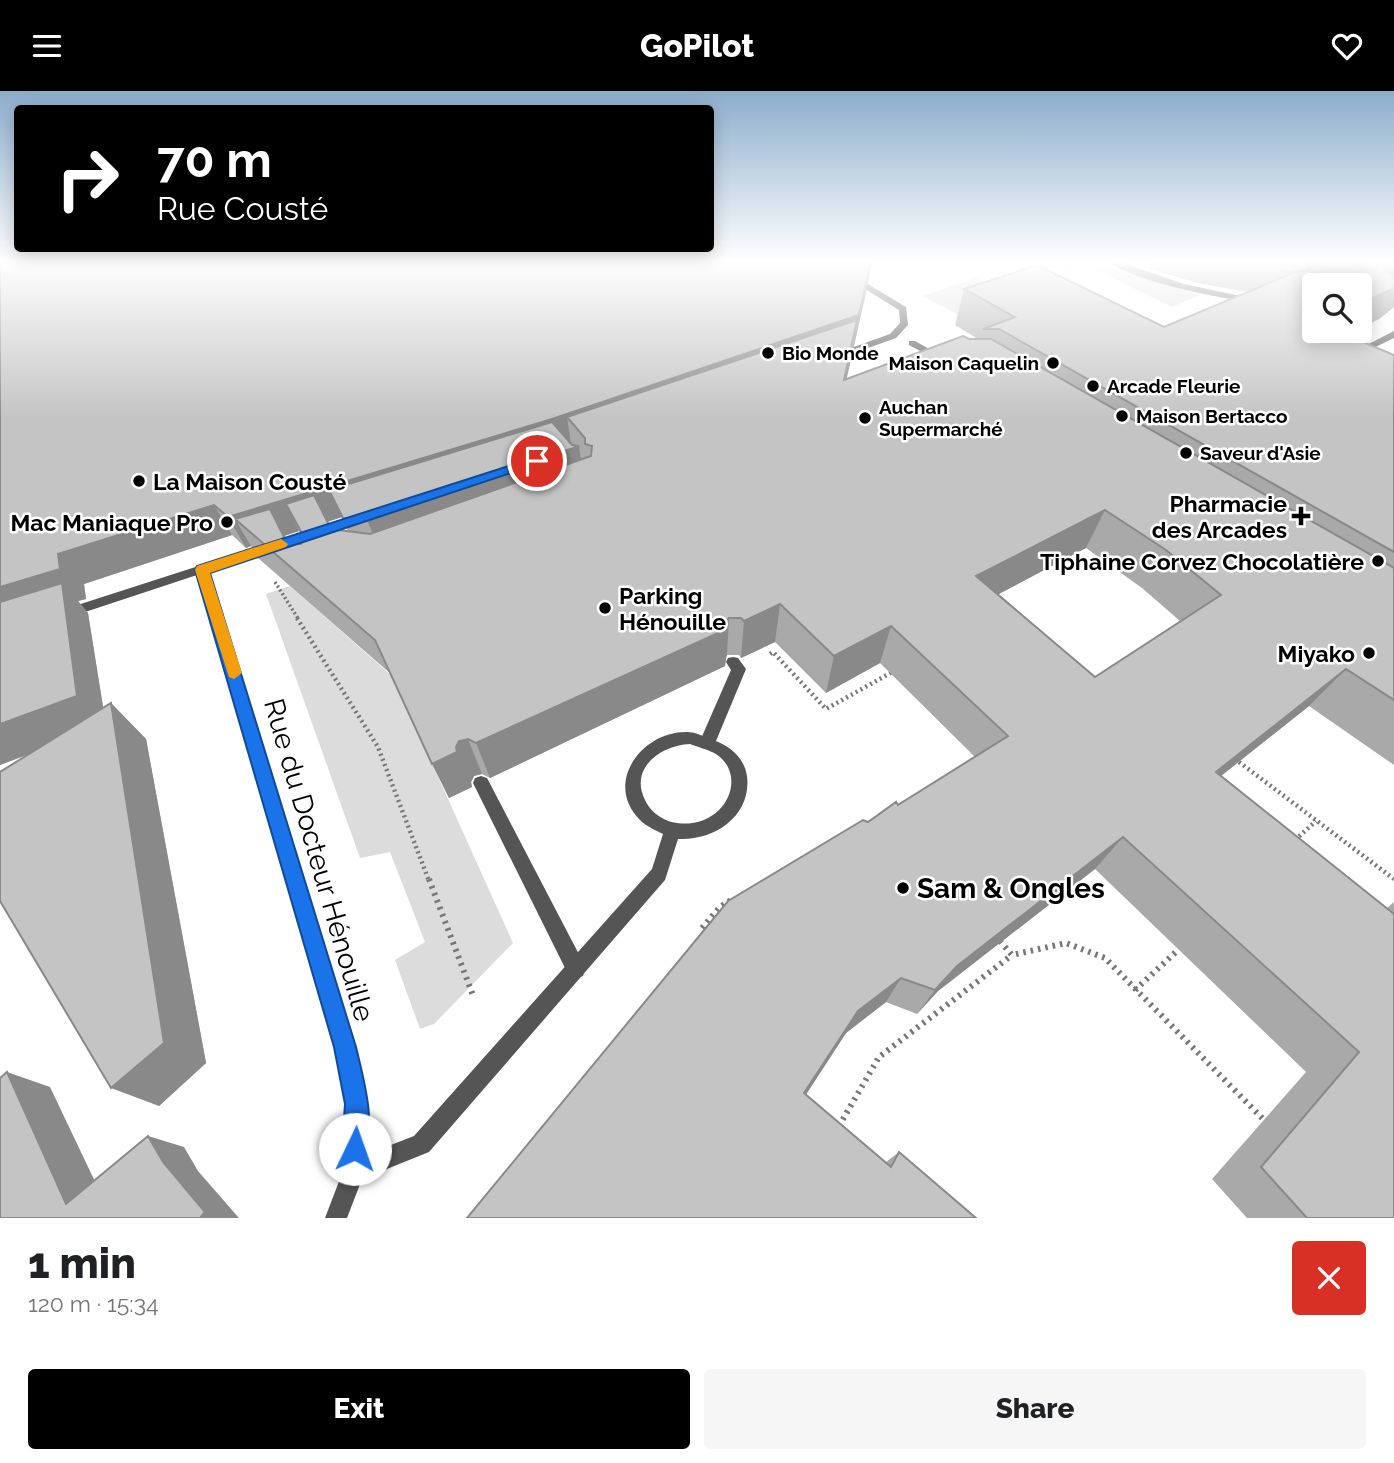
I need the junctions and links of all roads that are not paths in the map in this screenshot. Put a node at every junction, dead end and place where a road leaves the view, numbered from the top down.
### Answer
1 (904, 314) edge
2 (1394, 334) edge
3 (912, 343) dead end
4 (829, 358) edge
5 (1340, 361) edge
6 (952, 365) edge
7 (376, 513) edge
8 (202, 570) junction
9 (59, 616) edge
10 (736, 666) edge
11 (708, 741) junction
12 (481, 783) edge
13 (672, 831) junction
14 (576, 969) junction
15 (354, 1171) junction
16 (336, 1218) edge

1 - 4 street
2 - 5 street
3 - 6 street
7 - 8 street
8 - 9 street
8 - 15 street, Rue du Docteur Hénouille
10 - 11 street
11 - 13 street
11 - 13 street
12 - 14 street
13 - 14 street
14 - 15 street
15 - 16 street, Rue du Docteur Hénouille

